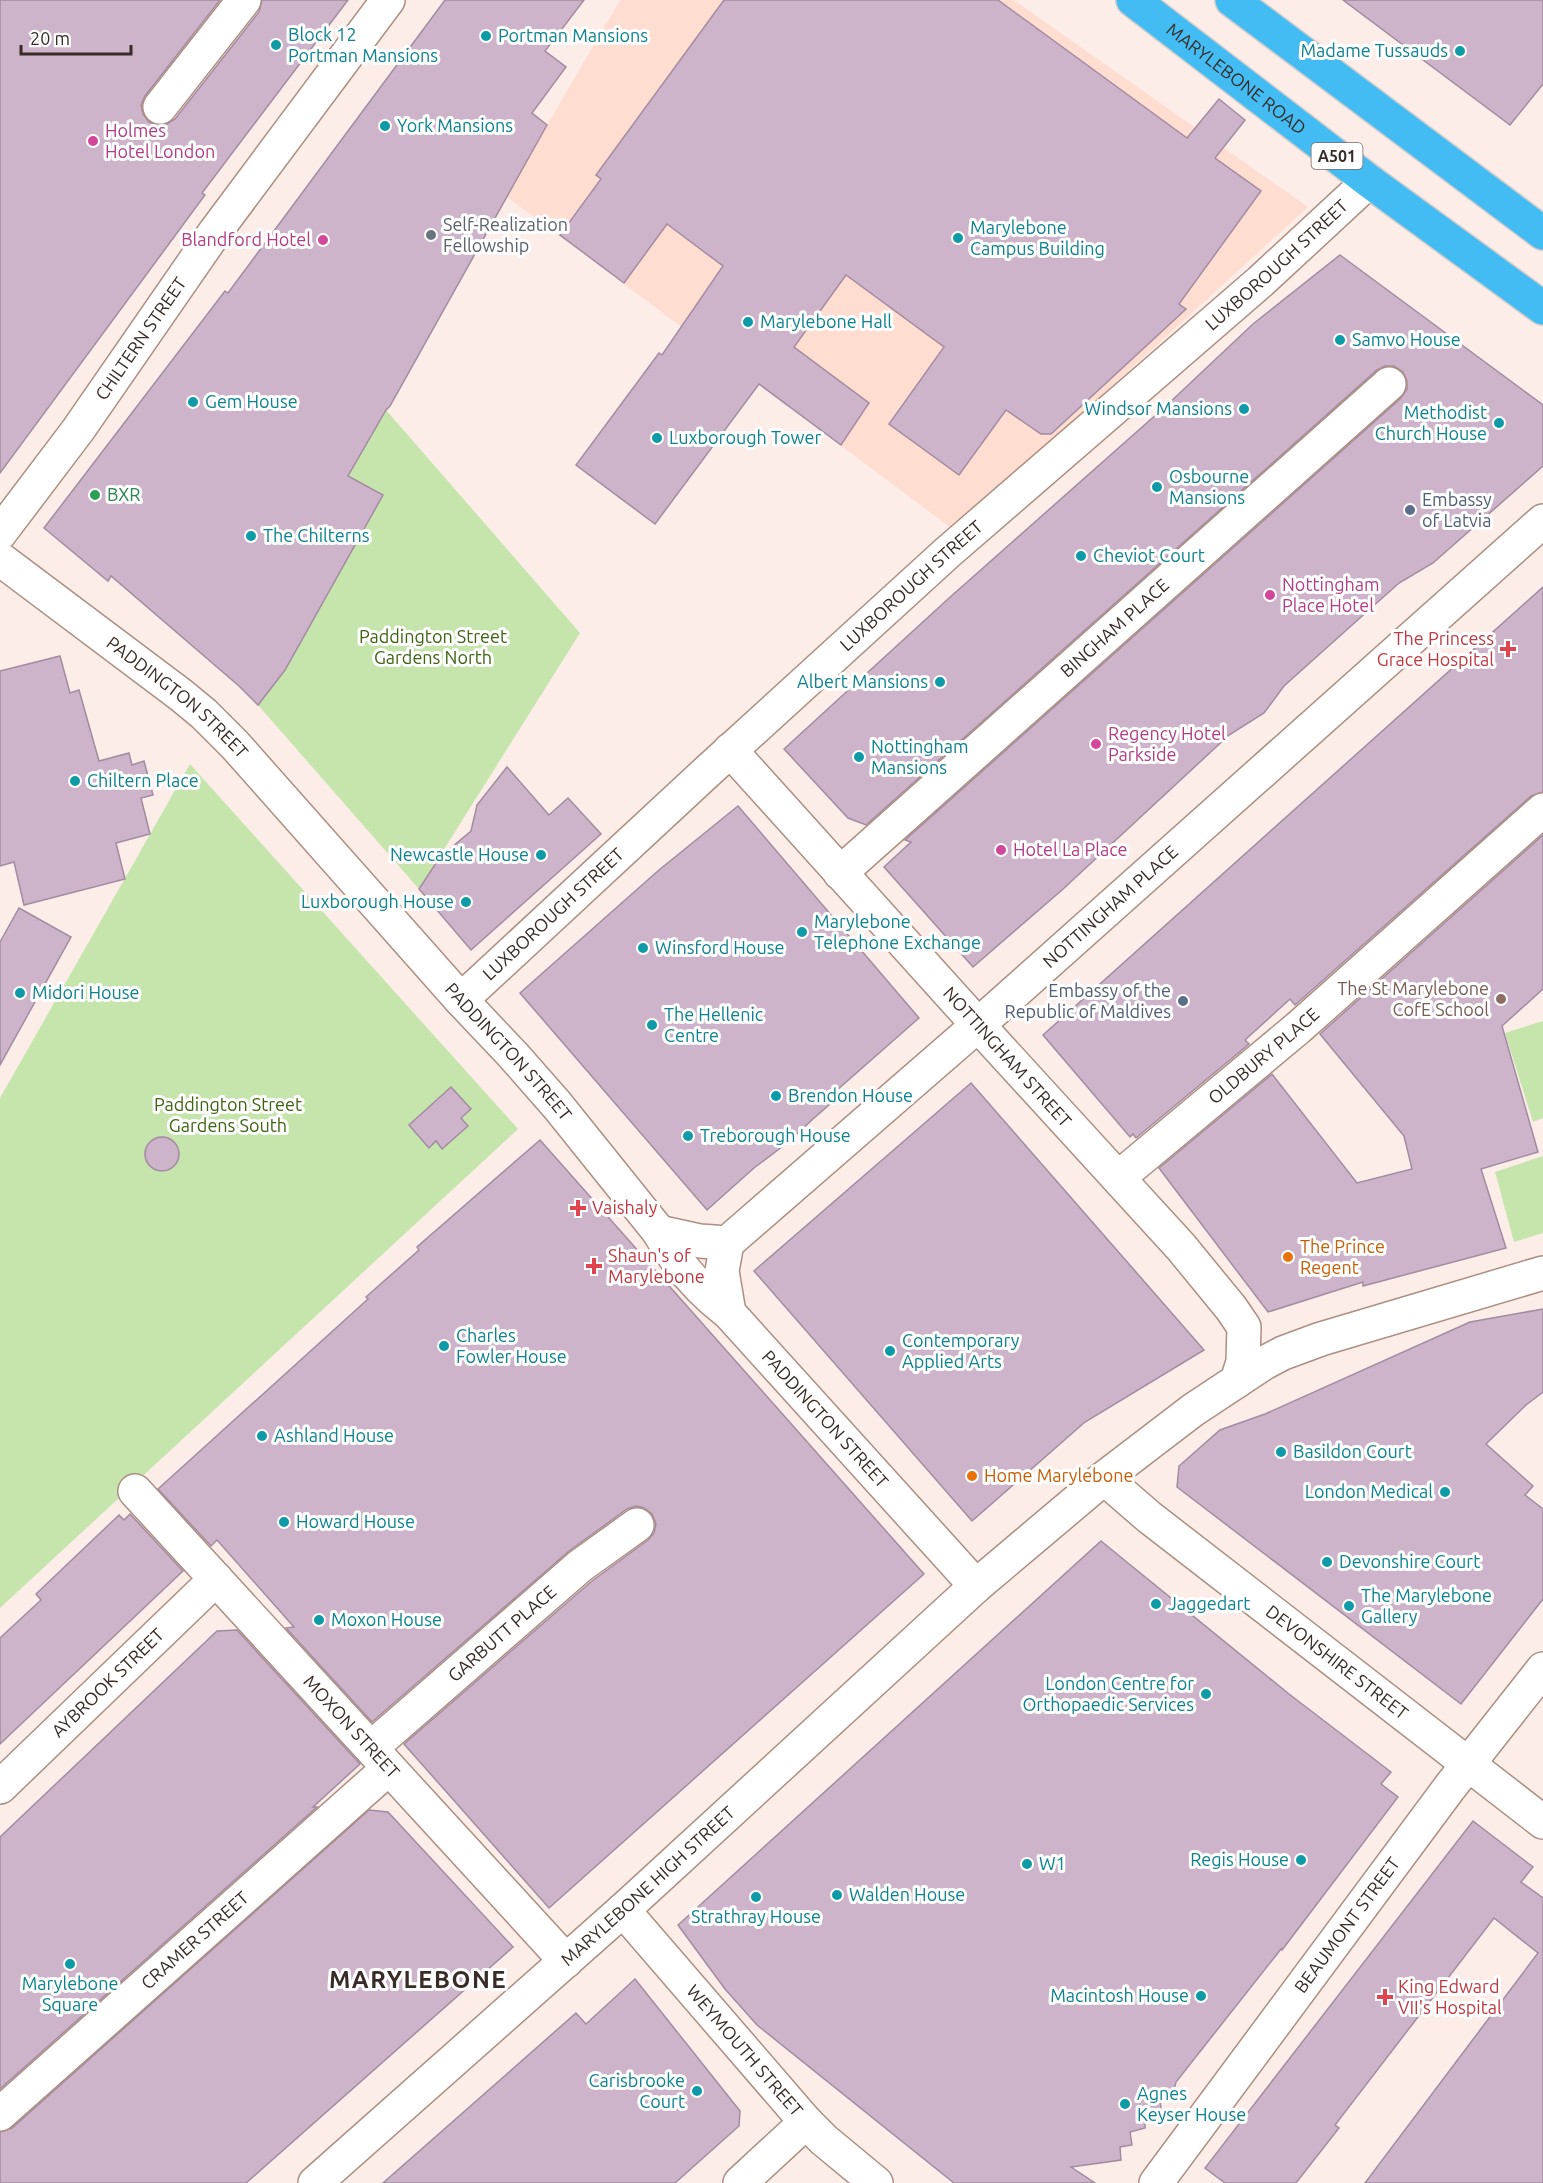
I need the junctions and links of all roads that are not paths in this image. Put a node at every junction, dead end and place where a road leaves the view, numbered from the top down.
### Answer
1 (244, 0) edge
2 (388, 0) edge
3 (1133, 0) edge
4 (1232, 0) edge
5 (160, 107) dead end
6 (1369, 181) junction
7 (1543, 233) edge
8 (1543, 308) edge
9 (1389, 384) dead end
10 (1543, 522) edge
11 (0, 533) edge
12 (0, 559) edge
13 (730, 750) junction
14 (1543, 810) edge
15 (840, 873) junction
16 (461, 1000) junction
17 (978, 1025) junction
18 (1118, 1178) junction
19 (659, 1232) junction
20 (727, 1243) junction
21 (1543, 1273) edge
22 (729, 1313) junction
23 (1244, 1327) junction
24 (1321, 1340) junction
25 (1237, 1381) junction
26 (1104, 1478) junction
27 (135, 1491) dead end
28 (637, 1525) dead end
29 (987, 1576) junction
30 (216, 1579) junction
31 (1543, 1669) edge
32 (380, 1758) junction
33 (1468, 1763) junction
34 (0, 1787) edge
35 (1543, 1822) edge
36 (623, 1910) junction
37 (566, 1961) junction
38 (0, 2114) edge
39 (806, 2122) junction
40 (315, 2183) edge
41 (740, 2183) edge
42 (876, 2183) edge
43 (1156, 2183) edge

1 - 5 street
2 - 11 street, CHILTERN STREET
3 - 6 highway, MARYLEBONE ROAD / A501
4 - 7 highway
6 - 8 highway, MARYLEBONE ROAD / A501
6 - 13 street, LUXBOROUGH STREET
9 - 15 street, BINGHAM PLACE
10 - 17 street, NOTTINGHAM PLACE
12 - 16 street, PADDINGTON STREET
13 - 15 street, NOTTINGHAM STREET
13 - 16 street, LUXBOROUGH STREET
14 - 18 street, OLDBURY PLACE
15 - 17 street, NOTTINGHAM STREET
16 - 19 street, PADDINGTON STREET
17 - 18 street, NOTTINGHAM STREET
17 - 20 street, NOTTINGHAM PLACE
18 - 23 street, NOTTINGHAM STREET
19 - 20 street
19 - 22 street, PADDINGTON STREET
20 - 22 street
21 - 24 street, MARYLEBONE HIGH STREET
22 - 29 street, PADDINGTON STREET
23 - 24 street, MARYLEBONE HIGH STREET
23 - 25 street
24 - 25 street, MARYLEBONE HIGH STREET
25 - 26 street, MARYLEBONE HIGH STREET
26 - 29 street, MARYLEBONE HIGH STREET
26 - 33 street, DEVONSHIRE STREET
27 - 30 street, MOXON STREET
28 - 32 street, GARBUTT PLACE
29 - 36 street, MARYLEBONE HIGH STREET
30 - 32 street, MOXON STREET
30 - 34 street, AYBROOK STREET
31 - 33 street, BEAUMONT STREET
32 - 37 street, MOXON STREET
32 - 38 street, CRAMER STREET
33 - 35 street, DEVONSHIRE STREET
33 - 43 street, BEAUMONT STREET
36 - 37 street, MARYLEBONE HIGH STREET
36 - 39 street, WEYMOUTH STREET
37 - 40 street, MARYLEBONE HIGH STREET
39 - 41 street
39 - 42 street, WEYMOUTH STREET

